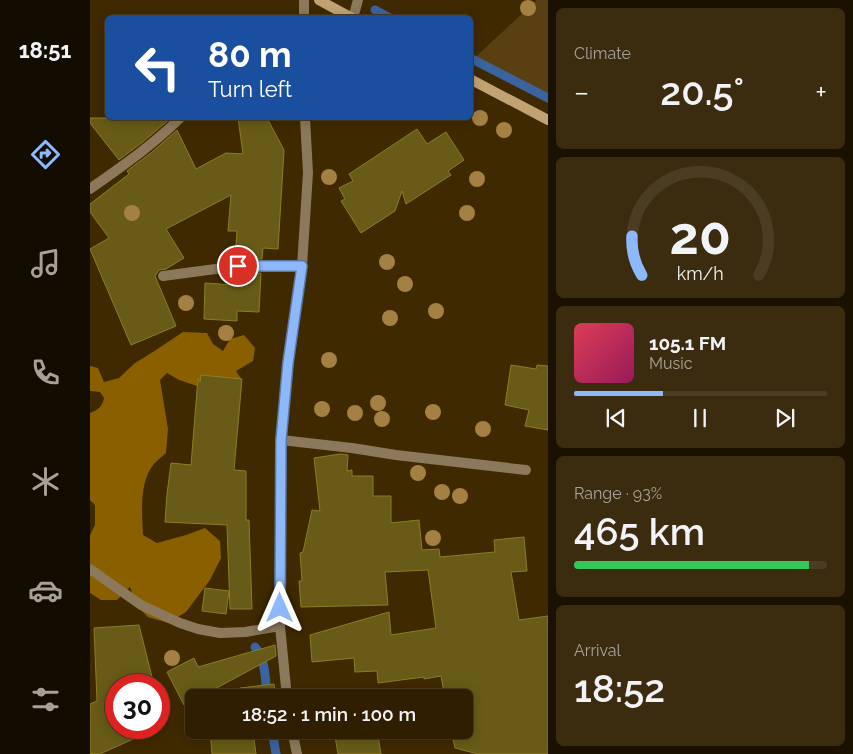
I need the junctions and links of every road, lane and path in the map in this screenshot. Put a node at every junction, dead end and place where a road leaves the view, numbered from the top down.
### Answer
1 (304, 0) edge
2 (319, 0) edge
3 (358, 0) edge
4 (302, 15) edge
5 (346, 15) edge
6 (353, 15) edge
7 (473, 81) edge
8 (178, 120) edge
9 (306, 120) edge
10 (548, 120) edge
11 (90, 189) edge
12 (302, 266) junction
13 (163, 276) dead end
14 (281, 440) junction
15 (526, 470) dead end
16 (90, 569) edge
17 (280, 626) junction
18 (286, 689) edge
19 (294, 739) edge
20 (297, 754) edge

1 - 4 street
2 - 5 main road
3 - 6 street
7 - 10 main road
8 - 11 street
9 - 12 street
12 - 13 street
12 - 14 street
14 - 15 street
14 - 17 street
16 - 17 street
17 - 18 street
19 - 20 street

